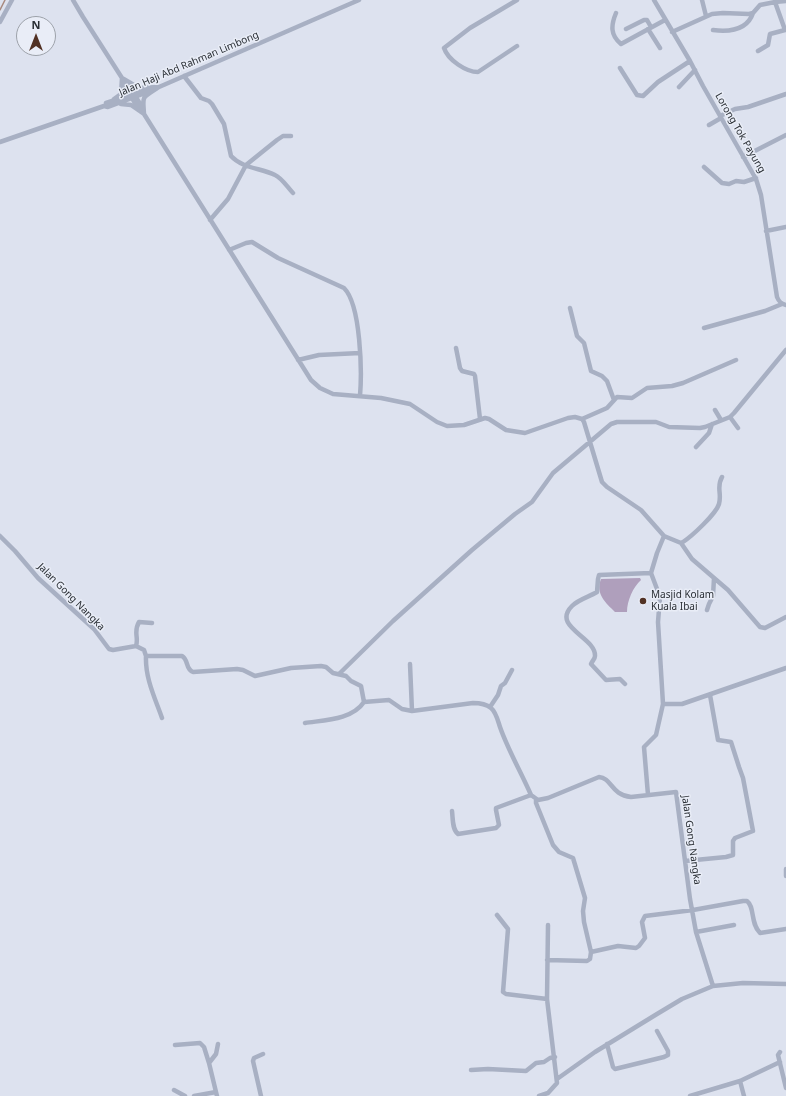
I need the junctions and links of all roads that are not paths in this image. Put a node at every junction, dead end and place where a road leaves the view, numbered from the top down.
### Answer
1 (12, 0) edge
2 (73, 0) edge
3 (359, 0) edge
4 (517, 0) edge
5 (654, 0) edge
6 (702, 0) edge
7 (786, 1) edge
8 (776, 2) junction
9 (616, 13) dead end
10 (753, 13) junction
11 (706, 16) junction
12 (665, 20) junction
13 (0, 22) edge
14 (649, 28) junction
15 (626, 29) dead end
16 (713, 30) dead end
17 (785, 30) edge
18 (672, 32) junction
19 (517, 46) dead end
20 (660, 48) dead end
21 (758, 51) dead end
22 (690, 61) junction
23 (620, 68) dead end
24 (695, 70) junction
25 (184, 76) junction
26 (123, 80) junction
27 (157, 87) junction
28 (679, 87) dead end
29 (786, 94) edge
30 (133, 96) junction
31 (106, 106) junction
32 (143, 112) junction
33 (721, 117) junction
34 (709, 125) dead end
35 (786, 135) edge
36 (291, 136) dead end
37 (0, 142) edge
38 (743, 156) junction
39 (246, 165) junction
40 (704, 167) dead end
41 (756, 178) junction
42 (293, 193) dead end
43 (210, 220) junction
44 (786, 227) edge
45 (766, 231) junction
46 (229, 250) junction
47 (784, 304) edge
48 (570, 308) dead end
49 (704, 328) dead end
50 (456, 348) dead end
51 (786, 350) edge
52 (360, 353) junction
53 (298, 360) junction
54 (736, 360) dead end
55 (360, 396) junction
56 (614, 400) junction
57 (716, 410) dead end
58 (730, 417) junction
59 (480, 419) junction
60 (582, 419) junction
61 (721, 420) junction
62 (712, 424) junction
63 (738, 428) dead end
64 (590, 442) junction
65 (696, 446) dead end
66 (722, 477) dead end
67 (0, 536) edge
68 (664, 536) junction
69 (681, 543) junction
70 (651, 573) junction
71 (714, 578) junction
72 (707, 610) dead end
73 (786, 617) edge
74 (152, 623) dead end
75 (136, 646) junction
76 (146, 656) junction
77 (410, 664) dead end
78 (786, 668) edge
79 (512, 670) dead end
80 (339, 674) junction
81 (625, 684) dead end
82 (710, 695) junction
83 (366, 702) junction
84 (663, 704) junction
85 (490, 707) junction
86 (412, 710) junction
87 (162, 718) dead end
88 (305, 723) dead end
89 (532, 795) junction
90 (648, 795) junction
91 (536, 799) junction
92 (452, 811) dead end
93 (685, 861) junction
94 (786, 869) edge
95 (786, 876) edge
96 (693, 910) junction
97 (497, 915) dead end
98 (734, 924) dead end
99 (548, 925) dead end
100 (786, 929) edge
101 (696, 932) junction
102 (591, 952) junction
103 (547, 960) junction
104 (786, 984) edge
105 (713, 986) junction
106 (547, 999) junction
107 (656, 1031) dead end
108 (218, 1044) dead end
109 (607, 1044) junction
110 (175, 1045) dead end
111 (780, 1052) dead end
112 (262, 1054) dead end
113 (555, 1057) junction
114 (780, 1062) junction
115 (209, 1063) junction
116 (471, 1070) dead end
117 (557, 1079) junction
118 (740, 1081) junction
119 (786, 1088) edge
120 (174, 1090) dead end
121 (216, 1094) edge
122 (548, 1094) edge
123 (705, 1094) edge
124 (185, 1096) edge
125 (194, 1096) edge
126 (261, 1096) edge
127 (539, 1096) edge
128 (690, 1096) edge
129 (744, 1096) edge

1 - 13 street
2 - 26 street
3 - 25 street, Jalan Haji Abd Rahman Limbong
4 - 19 street
5 - 12 street, Lorong Tok Payung
6 - 11 street
7 - 8 street
8 - 10 street
8 - 17 street
9 - 14 street
10 - 11 street
10 - 16 street
11 - 18 street
12 - 14 street
12 - 18 street, Lorong Tok Payung
14 - 15 street
14 - 20 street
17 - 21 street
18 - 22 street, Lorong Tok Payung
22 - 23 street
22 - 24 street, Lorong Tok Payung
24 - 28 street
24 - 33 street, Lorong Tok Payung
25 - 27 street, Jalan Haji Abd Rahman Limbong
25 - 39 street
26 - 27 street
26 - 30 street
26 - 31 street
27 - 30 street, Jalan Haji Abd Rahman Limbong
27 - 32 street
29 - 33 street
30 - 31 street, Jalan Haji Abd Rahman Limbong
30 - 32 street
31 - 32 street
31 - 37 street
32 - 43 street
33 - 34 street
33 - 38 street, Lorong Tok Payung
35 - 38 street
36 - 39 street
38 - 41 street, Lorong Tok Payung
39 - 42 street
39 - 43 street
40 - 41 street
41 - 45 street, Lorong Tok Payung
43 - 46 street
44 - 45 street
45 - 47 street, Lorong Tok Payung
46 - 52 street
46 - 53 street
47 - 49 street
48 - 56 street
50 - 59 street
51 - 58 street
52 - 53 street
52 - 55 street
53 - 55 street
54 - 56 street
55 - 59 street
56 - 60 street
57 - 61 street
58 - 61 street
58 - 63 street
59 - 60 street
60 - 64 street
61 - 62 street
62 - 64 street
62 - 65 street
64 - 68 street
64 - 80 street
66 - 69 street
67 - 75 street, Jalan Gong Nangka
68 - 69 street
68 - 70 street
69 - 71 street
70 - 81 street
70 - 84 street
71 - 72 street
71 - 73 street
74 - 75 street
75 - 76 street
76 - 80 street
76 - 87 street
77 - 86 street
78 - 82 street
79 - 85 street
80 - 83 street
82 - 84 street
82 - 93 street
83 - 86 street
83 - 88 street
84 - 90 street
85 - 86 street
85 - 89 street
89 - 91 street
89 - 92 street
90 - 91 street, Jalan Gong Nangka
90 - 93 street, Jalan Gong Nangka
91 - 102 street
93 - 96 street, Jalan Gong Nangka
94 - 95 street
96 - 100 street
96 - 101 street, Jalan Gong Nangka
96 - 102 street
97 - 106 street
98 - 101 street
99 - 103 street
101 - 105 street, Jalan Gong Nangka
102 - 103 street
103 - 106 street
104 - 105 street
105 - 109 street
106 - 113 street
107 - 109 street
108 - 115 street
109 - 117 street
110 - 115 street
111 - 114 street
112 - 126 street
113 - 116 street
113 - 117 street
114 - 118 street
114 - 119 street
115 - 121 street
117 - 122 street
118 - 123 street
118 - 129 street
120 - 124 street
121 - 125 street
122 - 127 street
123 - 128 street

